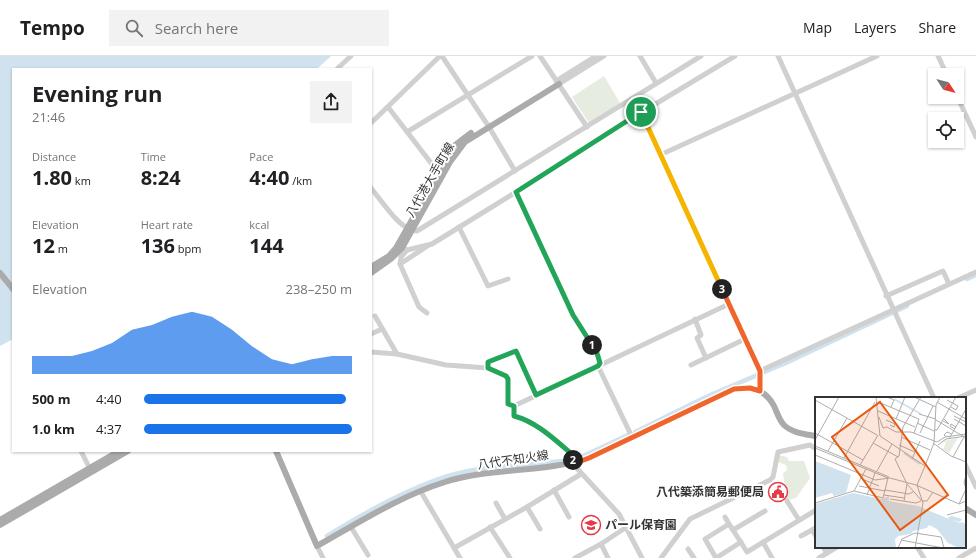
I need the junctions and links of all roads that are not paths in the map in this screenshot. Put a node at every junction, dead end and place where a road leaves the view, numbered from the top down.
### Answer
1 (351, 56) edge
2 (441, 56) edge
3 (532, 56) edge
4 (540, 56) edge
5 (596, 56) edge
6 (604, 56) edge
7 (640, 56) edge
8 (701, 56) edge
9 (735, 56) edge
10 (778, 56) edge
11 (877, 56) edge
12 (938, 56) edge
13 (338, 68) edge
14 (944, 68) edge
15 (557, 83) junction
16 (656, 83) junction
17 (795, 94) junction
18 (468, 96) junction
19 (961, 104) edge
20 (388, 107) junction
21 (641, 112) junction
22 (372, 122) edge
23 (488, 125) junction
24 (587, 127) junction
25 (407, 132) junction
26 (976, 137) edge
27 (660, 155) junction
28 (515, 171) junction
29 (440, 175) junction
30 (372, 189) edge
31 (516, 192) junction
32 (459, 226) junction
33 (410, 230) junction
34 (432, 244) junction
35 (404, 249) junction
36 (400, 264) junction
37 (372, 266) edge
38 (372, 272) edge
39 (976, 272) edge
40 (0, 273) edge
41 (508, 278) dead end
42 (949, 284) junction
43 (12, 287) edge
44 (886, 296) junction
45 (729, 304) junction
46 (892, 309) junction
47 (427, 313) dead end
48 (375, 316) dead end
49 (695, 320) junction
50 (382, 329) junction
51 (372, 334) edge
52 (745, 339) junction
53 (372, 352) edge
54 (397, 354) junction
55 (706, 358) junction
56 (691, 365) dead end
57 (598, 366) junction
58 (488, 368) junction
59 (760, 371) junction
60 (976, 390) edge
61 (760, 391) junction
62 (536, 395) junction
63 (934, 397) edge
64 (960, 397) edge
65 (514, 406) junction
66 (815, 436) edge
67 (632, 437) junction
68 (815, 448) edge
69 (82, 452) edge
70 (118, 452) edge
71 (126, 452) edge
72 (276, 452) edge
73 (573, 464) junction
74 (966, 466) edge
75 (91, 470) junction
76 (581, 474) junction
77 (976, 487) edge
78 (554, 490) junction
79 (421, 492) junction
80 (787, 501) dead end
81 (496, 503) dead end
82 (527, 507) junction
83 (966, 509) edge
84 (765, 511) dead end
85 (815, 511) edge
86 (976, 515) edge
87 (725, 516) dead end
88 (569, 517) dead end
89 (505, 519) junction
90 (0, 520) edge
91 (799, 520) junction
92 (729, 524) junction
93 (0, 525) edge
94 (350, 527) junction
95 (490, 527) junction
96 (625, 528) junction
97 (540, 529) dead end
98 (814, 529) edge
99 (733, 530) junction
100 (801, 536) dead end
101 (741, 542) junction
102 (763, 542) junction
103 (601, 544) junction
104 (317, 546) junction
105 (454, 548) junction
106 (824, 548) edge
107 (835, 548) edge
108 (918, 548) edge
109 (976, 548) edge
110 (688, 549) dead end
111 (747, 552) junction
112 (827, 553) junction
113 (368, 555) dead end
114 (323, 558) edge
115 (460, 558) edge
116 (510, 558) edge
117 (575, 558) edge
118 (608, 558) edge
119 (642, 558) edge
120 (661, 558) edge
121 (694, 558) edge
122 (751, 558) edge
123 (772, 558) edge
124 (819, 558) edge
125 (924, 558) edge
126 (959, 558) edge

1 - 13 street
2 - 18 street
2 - 20 street
3 - 18 street
4 - 15 street
5 - 15 street
6 - 15 street
7 - 16 street
8 - 16 street
9 - 21 street
10 - 17 street
11 - 17 street
12 - 14 street
15 - 23 main road, 八代港大手町線
15 - 24 street
16 - 24 street
17 - 27 street
17 - 44 street
18 - 23 street
18 - 25 street
19 - 26 street
20 - 22 street
20 - 25 street
21 - 27 street
21 - 31 street
23 - 28 street
23 - 29 main road, 八代港大手町線
24 - 28 street
25 - 29 street
27 - 45 street
28 - 33 street
29 - 33 main road, 八代港大手町線
30 - 33 street
31 - 32 street
31 - 57 street
32 - 34 street
32 - 41 street
33 - 35 main road, 八代港大手町線
33 - 37 main road, 八代港大手町線
34 - 35 street
34 - 36 street
35 - 36 street
35 - 38 main road, 八代港大手町線
36 - 47 street
39 - 42 street
40 - 43 main road
42 - 44 street
42 - 46 street
44 - 46 street
45 - 49 street
45 - 52 street
46 - 59 street
46 - 63 street
48 - 50 street
49 - 55 street
49 - 57 street
50 - 51 street
50 - 54 street
52 - 55 street
52 - 59 street
53 - 54 street
54 - 58 street
55 - 56 street
57 - 62 street
57 - 67 street
58 - 62 street
58 - 65 street
59 - 61 street
60 - 64 street
61 - 66 main road
61 - 67 main road, 八代不知火線
62 - 65 street
65 - 73 street
67 - 73 main road, 八代不知火線
68 - 120 street
69 - 75 street
70 - 75 main road
71 - 75 main road
72 - 104 main road
73 - 76 street
73 - 79 main road, 八代不知火線
74 - 77 street
75 - 90 main road
75 - 93 main road
76 - 78 street
76 - 96 street
78 - 82 street
78 - 88 street
79 - 94 main road, 八代不知火線
79 - 105 street
80 - 91 street
81 - 89 street
82 - 89 street
82 - 97 street
83 - 86 main road
84 - 99 street
85 - 91 street
87 - 92 street
89 - 95 street
91 - 102 street
92 - 99 street
92 - 101 street
94 - 104 main road, 八代不知火線
94 - 113 street
95 - 105 street
95 - 116 street
96 - 103 street
96 - 119 street
98 - 100 street
99 - 101 street
101 - 111 street
102 - 111 street
102 - 123 street
103 - 117 street
103 - 118 street
104 - 114 street
105 - 115 street
106 - 112 street
107 - 112 street
108 - 125 street
109 - 126 street
110 - 121 street
111 - 122 street
112 - 124 street

